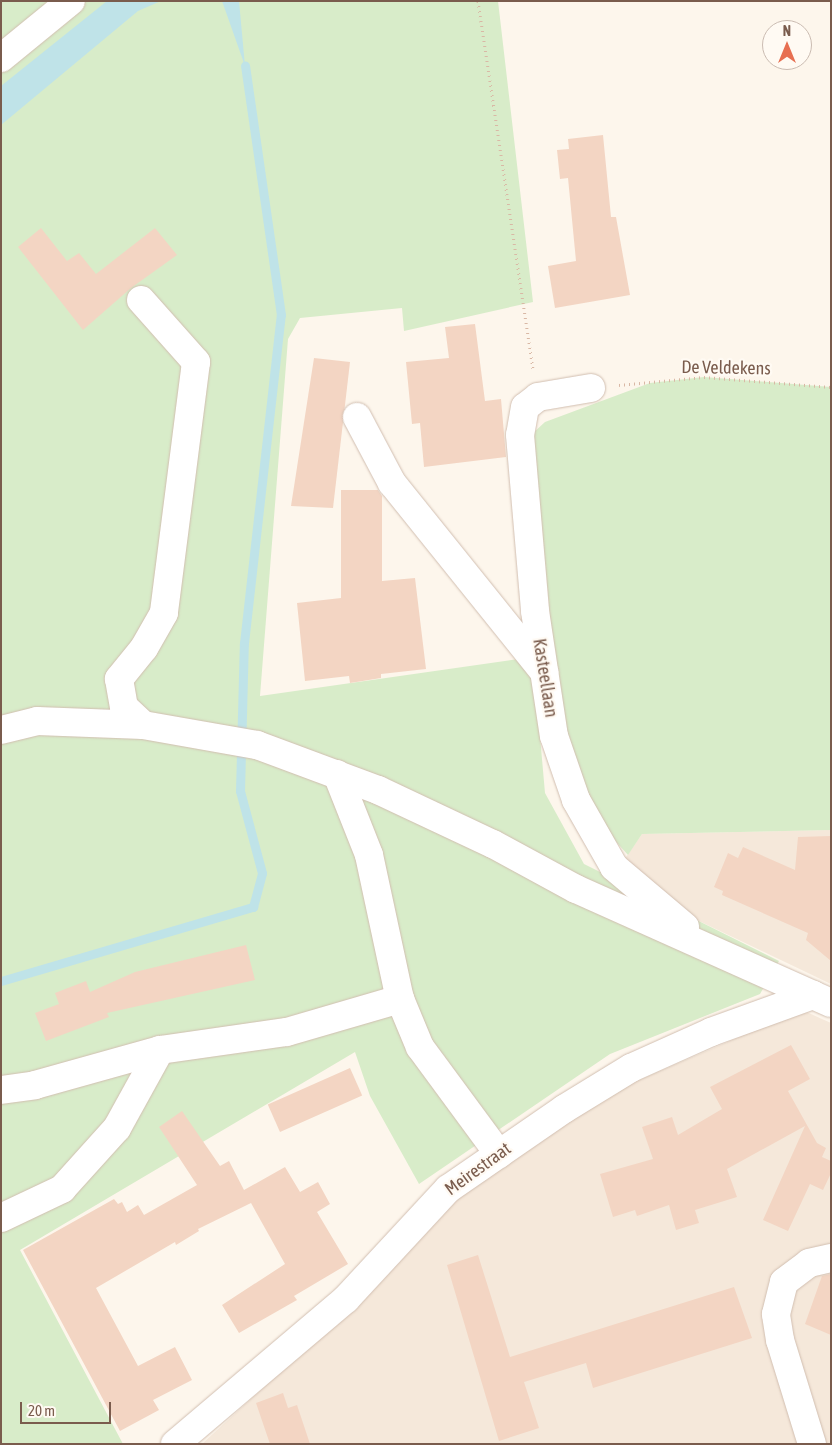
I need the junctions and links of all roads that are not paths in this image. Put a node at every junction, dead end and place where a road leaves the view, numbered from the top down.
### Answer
1 (71, 1) edge
2 (1, 58) edge
3 (141, 300) dead end
4 (591, 388) road end
5 (357, 417) dead end
6 (545, 674) junction
7 (143, 725) junction
8 (1, 730) edge
9 (337, 774) junction
10 (722, 954) junction
11 (400, 999) junction
12 (822, 999) edge
13 (160, 1050) junction
14 (1, 1090) edge
15 (499, 1154) junction
16 (1, 1218) edge
17 (831, 1258) edge
18 (175, 1444) edge
19 (812, 1444) edge

1 - 2 street
3 - 7 street
4 - 6 street, Kasteellaan
5 - 6 street
6 - 10 street, Kasteellaan
7 - 8 street, Kasteellaan
7 - 9 street, Kasteellaan
9 - 10 street, Kasteellaan
9 - 11 street
10 - 12 street, Kasteellaan
11 - 13 street
11 - 15 street
12 - 15 street, Meirestraat
13 - 14 street
13 - 16 street
15 - 18 street, Meirestraat
17 - 19 street

